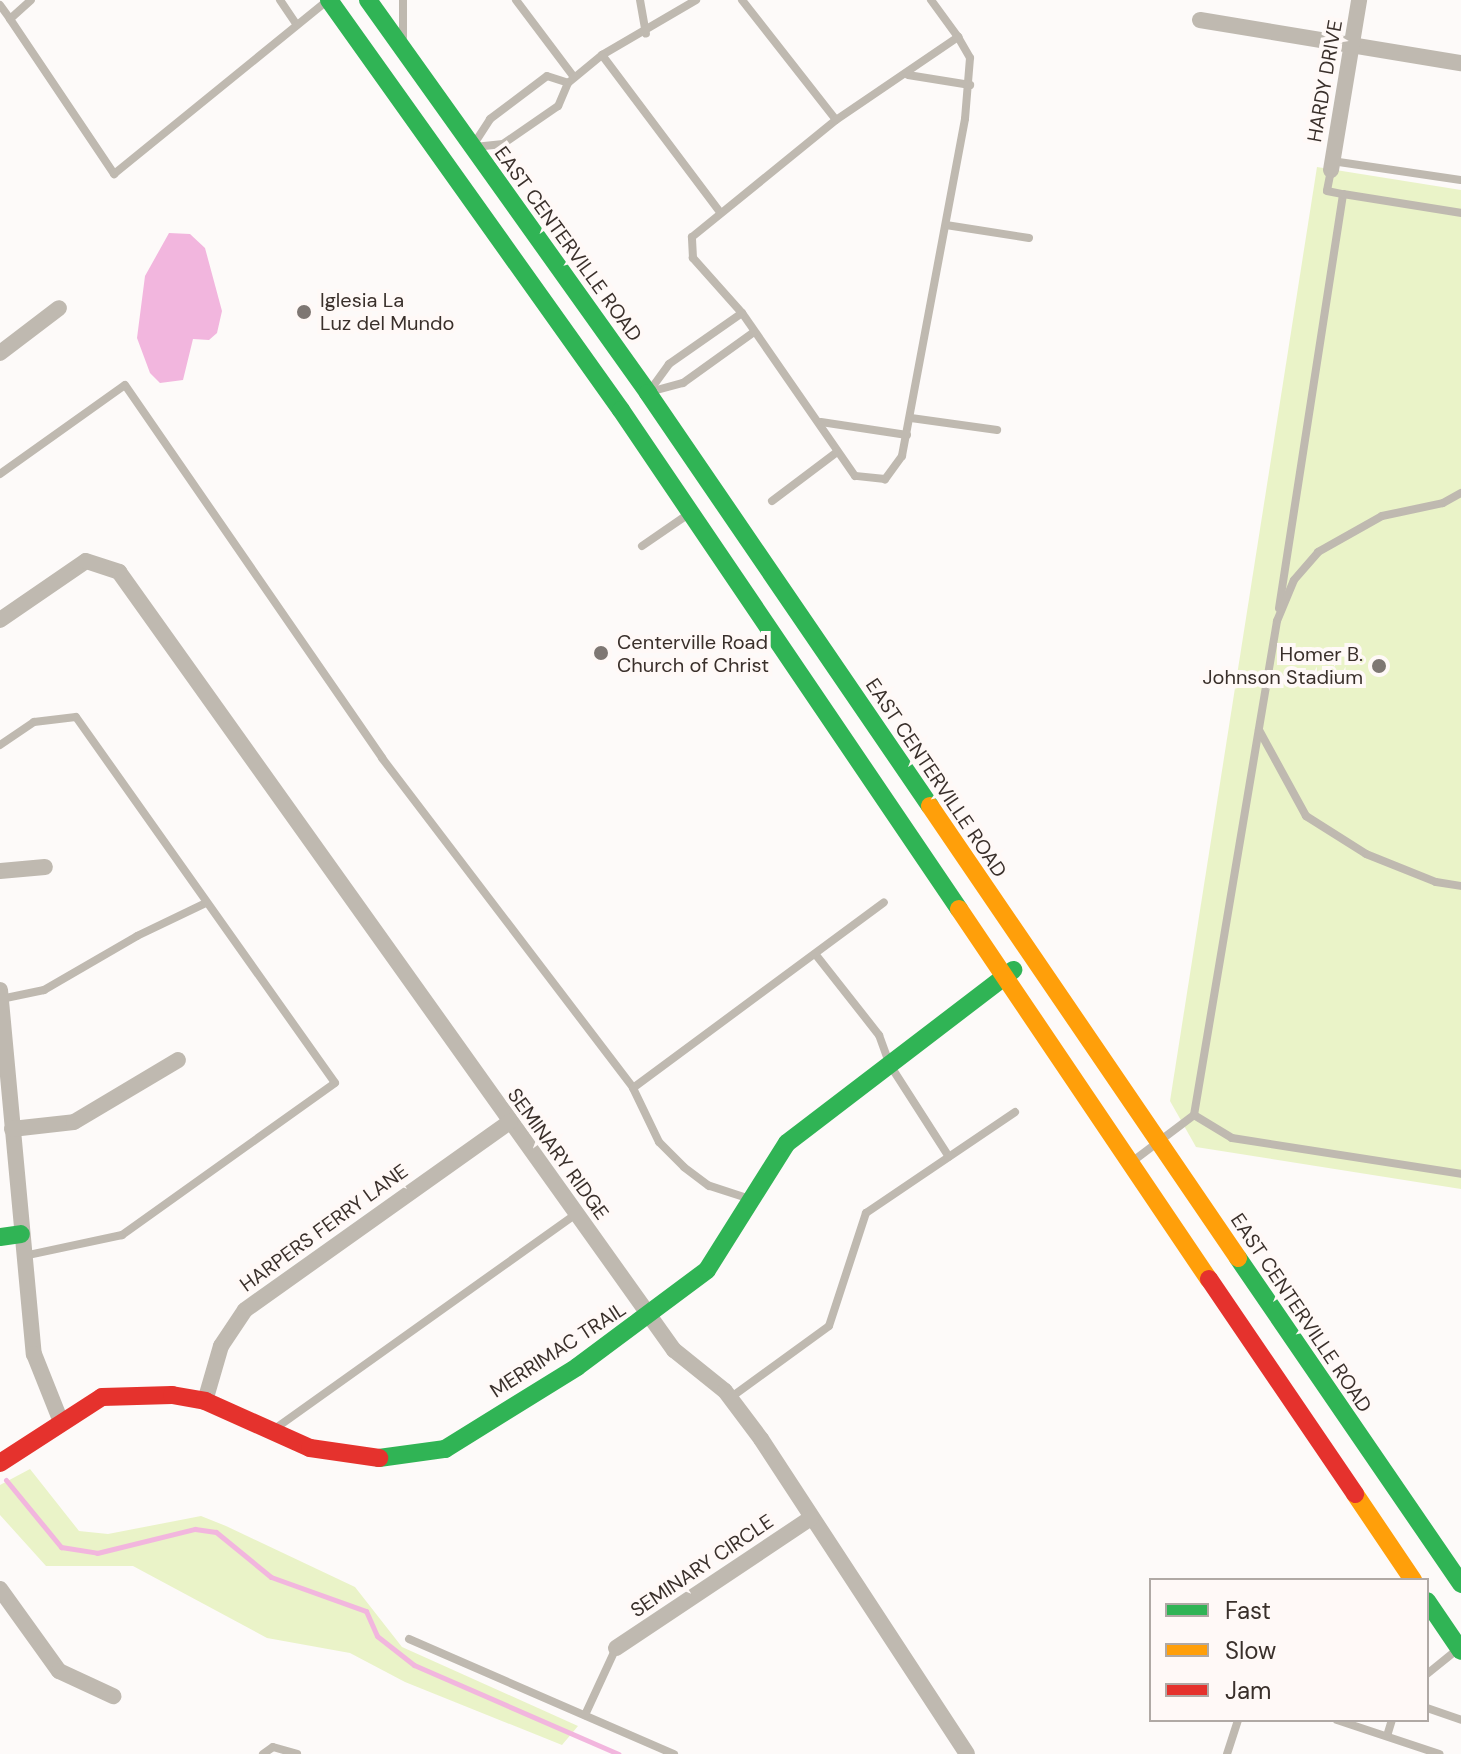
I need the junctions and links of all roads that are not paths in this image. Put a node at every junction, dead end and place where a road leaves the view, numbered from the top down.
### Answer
1 (31, 0) edge
2 (280, 0) edge
3 (329, 0) edge
4 (368, 0) edge
5 (403, 0) edge
6 (516, 0) edge
7 (640, 0) edge
8 (696, 0) edge
9 (742, 0) edge
10 (931, 0) edge
11 (1359, 0) edge
12 (0, 5) edge
13 (10, 19) junction
14 (1200, 20) dead end
15 (297, 25) junction
16 (646, 33) junction
17 (958, 37) junction
18 (1352, 44) junction
19 (404, 50) junction
20 (602, 55) junction
21 (1461, 63) edge
22 (908, 75) junction
23 (571, 80) junction
24 (970, 85) junction
25 (836, 120) junction
26 (472, 147) junction
27 (1332, 165) junction
28 (448, 167) junction
29 (1461, 180) edge
30 (1343, 194) junction
31 (719, 211) junction
32 (1461, 213) edge
33 (946, 225) junction
34 (1029, 238) dead end
35 (59, 308) dead end
36 (742, 313) junction
37 (0, 330) edge
38 (754, 332) junction
39 (5, 349) edge
40 (648, 393) junction
41 (621, 410) junction
42 (911, 418) junction
43 (821, 422) junction
44 (997, 430) dead end
45 (907, 435) junction
46 (837, 452) junction
47 (0, 474) edge
48 (1461, 493) edge
49 (772, 501) dead end
50 (690, 513) junction
51 (642, 546) dead end
52 (0, 620) edge
53 (1277, 621) junction
54 (835, 669) junction
55 (808, 690) junction
56 (1259, 729) junction
57 (0, 745) edge
58 (45, 867) dead end
59 (0, 871) edge
60 (1461, 886) edge
61 (884, 902) dead end
62 (206, 903) junction
63 (816, 955) junction
64 (1030, 956) junction
65 (1002, 979) junction
66 (0, 990) edge
67 (1, 999) edge
68 (178, 1060) dead end
69 (890, 1065) junction
70 (633, 1088) junction
71 (1015, 1112) dead end
72 (1194, 1115) junction
73 (510, 1122) junction
74 (6, 1128) edge
75 (1159, 1144) junction
76 (949, 1157) junction
77 (1128, 1165) junction
78 (1461, 1174) edge
79 (752, 1200) junction
80 (576, 1214) junction
81 (21, 1234) junction
82 (0, 1237) edge
83 (23, 1256) junction
84 (649, 1317) junction
85 (730, 1398) junction
86 (205, 1401) junction
87 (61, 1422) junction
88 (272, 1431) junction
89 (0, 1463) edge
90 (811, 1518) junction
91 (1412, 1578) edge
92 (1461, 1584) edge
93 (0, 1589) edge
94 (1429, 1604) edge
95 (409, 1639) dead end
96 (616, 1648) joint
97 (1460, 1649) edge
98 (1429, 1672) edge
99 (113, 1696) dead end
100 (1429, 1709) edge
101 (585, 1715) junction
102 (1461, 1720) edge
103 (1237, 1722) edge
104 (1343, 1722) edge
105 (1391, 1722) edge
106 (1387, 1736) junction
107 (1436, 1753) edge
108 (263, 1754) edge
109 (297, 1754) edge
110 (674, 1754) edge
111 (967, 1754) edge
112 (1227, 1754) edge

1 - 13 lane
2 - 15 lane
3 - 15 lane
3 - 28 main road
4 - 19 main road, EAST CENTERVILLE ROAD
5 - 19 lane
6 - 23 lane
7 - 16 lane
8 - 16 lane
9 - 25 lane
10 - 17 lane
11 - 18 street, HARDY DRIVE
12 - 13 lane
13 - 15 lane
14 - 18 street
16 - 20 lane
17 - 22 lane
17 - 24 lane
18 - 21 street
18 - 27 street, HARDY DRIVE
19 - 26 main road, EAST CENTERVILLE ROAD
20 - 23 lane
20 - 31 lane
22 - 24 lane
22 - 25 lane
23 - 26 lane
23 - 26 lane
24 - 33 lane
25 - 31 lane
26 - 28 main road
26 - 40 main road, EAST CENTERVILLE ROAD
27 - 29 lane
27 - 30 lane
28 - 41 main road
30 - 32 lane
30 - 53 lane
31 - 36 lane
33 - 34 lane
33 - 42 lane
35 - 39 street
36 - 38 lane
36 - 40 lane
37 - 39 street
38 - 40 lane
38 - 43 lane
40 - 41 main road
40 - 54 main road, EAST CENTERVILLE ROAD
41 - 50 main road
42 - 44 lane
42 - 45 lane
43 - 45 lane
43 - 46 lane
45 - 46 lane
46 - 49 lane
47 - 70 lane
48 - 53 lane
50 - 51 lane
50 - 55 main road
52 - 73 street, SEMINARY RIDGE
53 - 56 lane
54 - 55 main road
54 - 64 main road, EAST CENTERVILLE ROAD
55 - 65 main road
56 - 60 lane
56 - 72 lane
57 - 62 lane
58 - 59 street
61 - 63 lane
62 - 67 lane
62 - 83 lane
63 - 69 lane
63 - 70 lane
64 - 65 main road, MERRIMAC TRAIL
64 - 75 main road, EAST CENTERVILLE ROAD
65 - 69 main road, MERRIMAC TRAIL
65 - 77 main road
66 - 67 street
67 - 74 street
68 - 74 street
69 - 76 lane
69 - 79 main road, MERRIMAC TRAIL
70 - 79 lane
71 - 76 lane
72 - 75 lane
72 - 78 lane
73 - 80 street, SEMINARY RIDGE
73 - 86 street, HARPERS FERRY LANE
74 - 81 street
75 - 77 lane
75 - 92 main road, EAST CENTERVILLE ROAD
76 - 85 lane
77 - 91 main road
79 - 84 main road, MERRIMAC TRAIL
80 - 84 street, SEMINARY RIDGE
80 - 88 lane
81 - 82 main road
81 - 83 street
83 - 87 street
84 - 85 street, SEMINARY RIDGE
84 - 88 main road, MERRIMAC TRAIL
85 - 90 street, SEMINARY RIDGE
86 - 87 main road, MERRIMAC TRAIL
86 - 88 main road, MERRIMAC TRAIL
87 - 89 main road, MERRIMAC TRAIL
90 - 96 street, SEMINARY CIRCLE
90 - 111 street, SEMINARY RIDGE
93 - 99 street
94 - 97 main road
95 - 101 lane
96 - 101 lane
97 - 98 lane
100 - 102 lane
101 - 110 lane
103 - 112 lane
104 - 106 lane
105 - 106 lane
106 - 107 lane
108 - 109 lane

